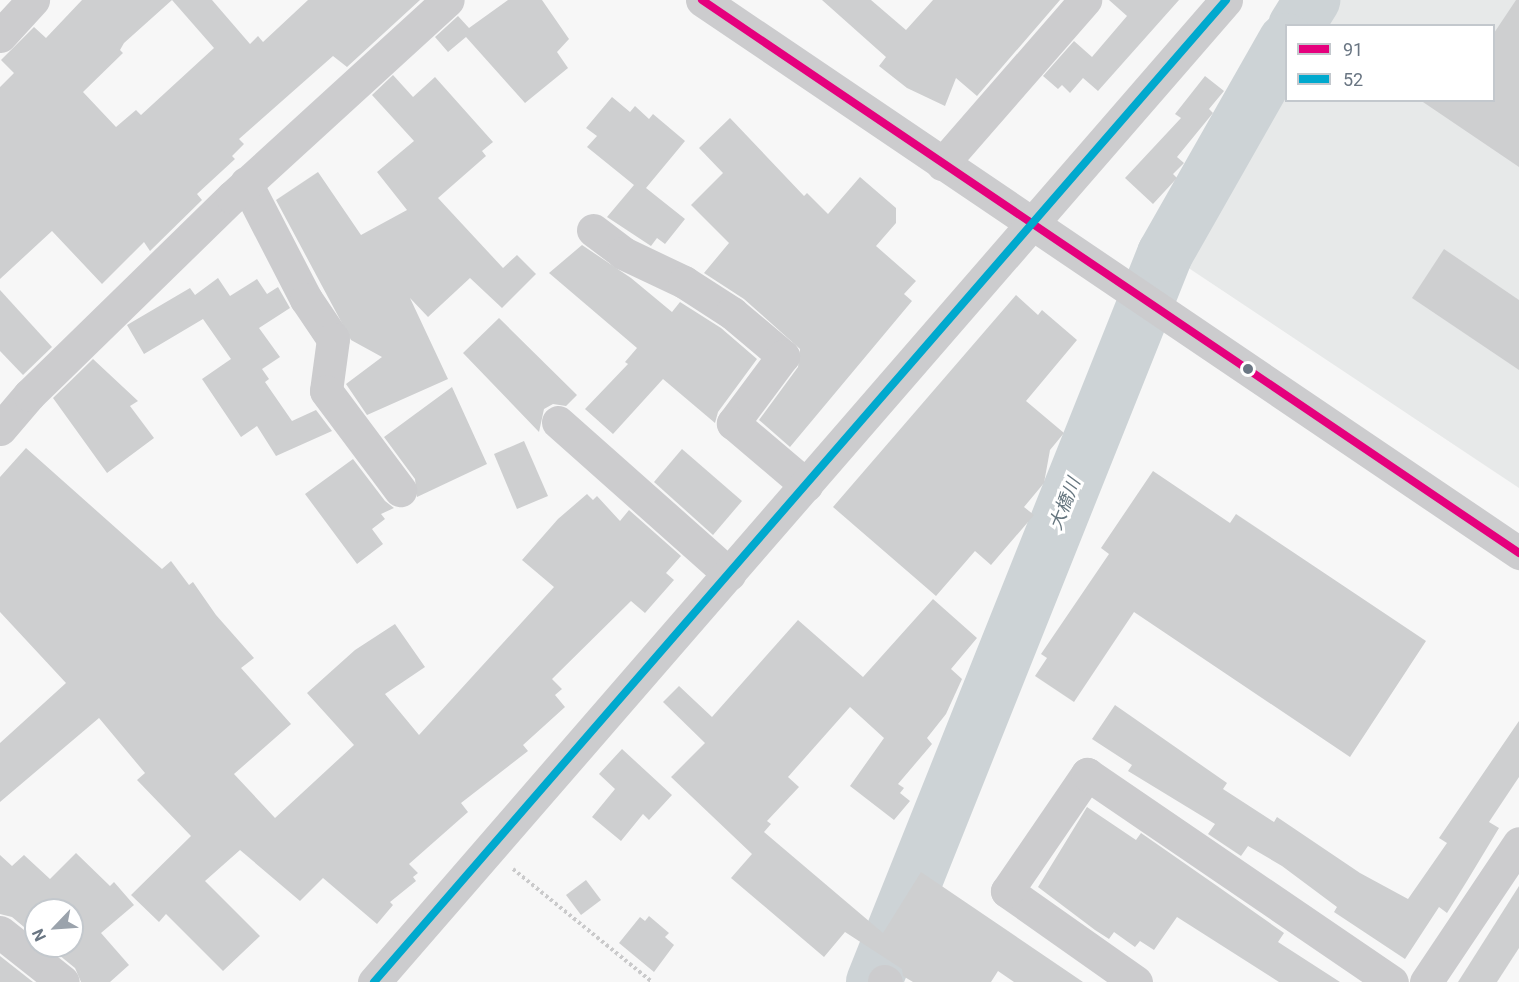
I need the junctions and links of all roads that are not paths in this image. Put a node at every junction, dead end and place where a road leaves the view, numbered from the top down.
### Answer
1 (33, 0) edge
2 (448, 0) edge
3 (702, 0) edge
4 (1085, 0) edge
5 (1211, 5) edge
6 (0, 36) edge
7 (942, 164) junction
8 (246, 183) junction
9 (1031, 225) junction
10 (592, 230) dead end
11 (558, 422) dead end
12 (0, 429) edge
13 (806, 485) junction
14 (400, 490) dead end
15 (1519, 553) edge
16 (729, 573) junction
17 (1519, 843) edge
18 (0, 932) edge
19 (63, 982) edge
20 (374, 982) edge
21 (1136, 982) edge
22 (1392, 982) edge
23 (1426, 982) edge

1 - 6 street
2 - 8 street
3 - 7 street
4 - 7 street
5 - 9 street
7 - 9 street
8 - 12 street
8 - 14 street
9 - 13 street
9 - 15 street
10 - 13 street
11 - 16 street
13 - 16 street
16 - 20 street
17 - 23 street
18 - 19 street
21 - 22 street

